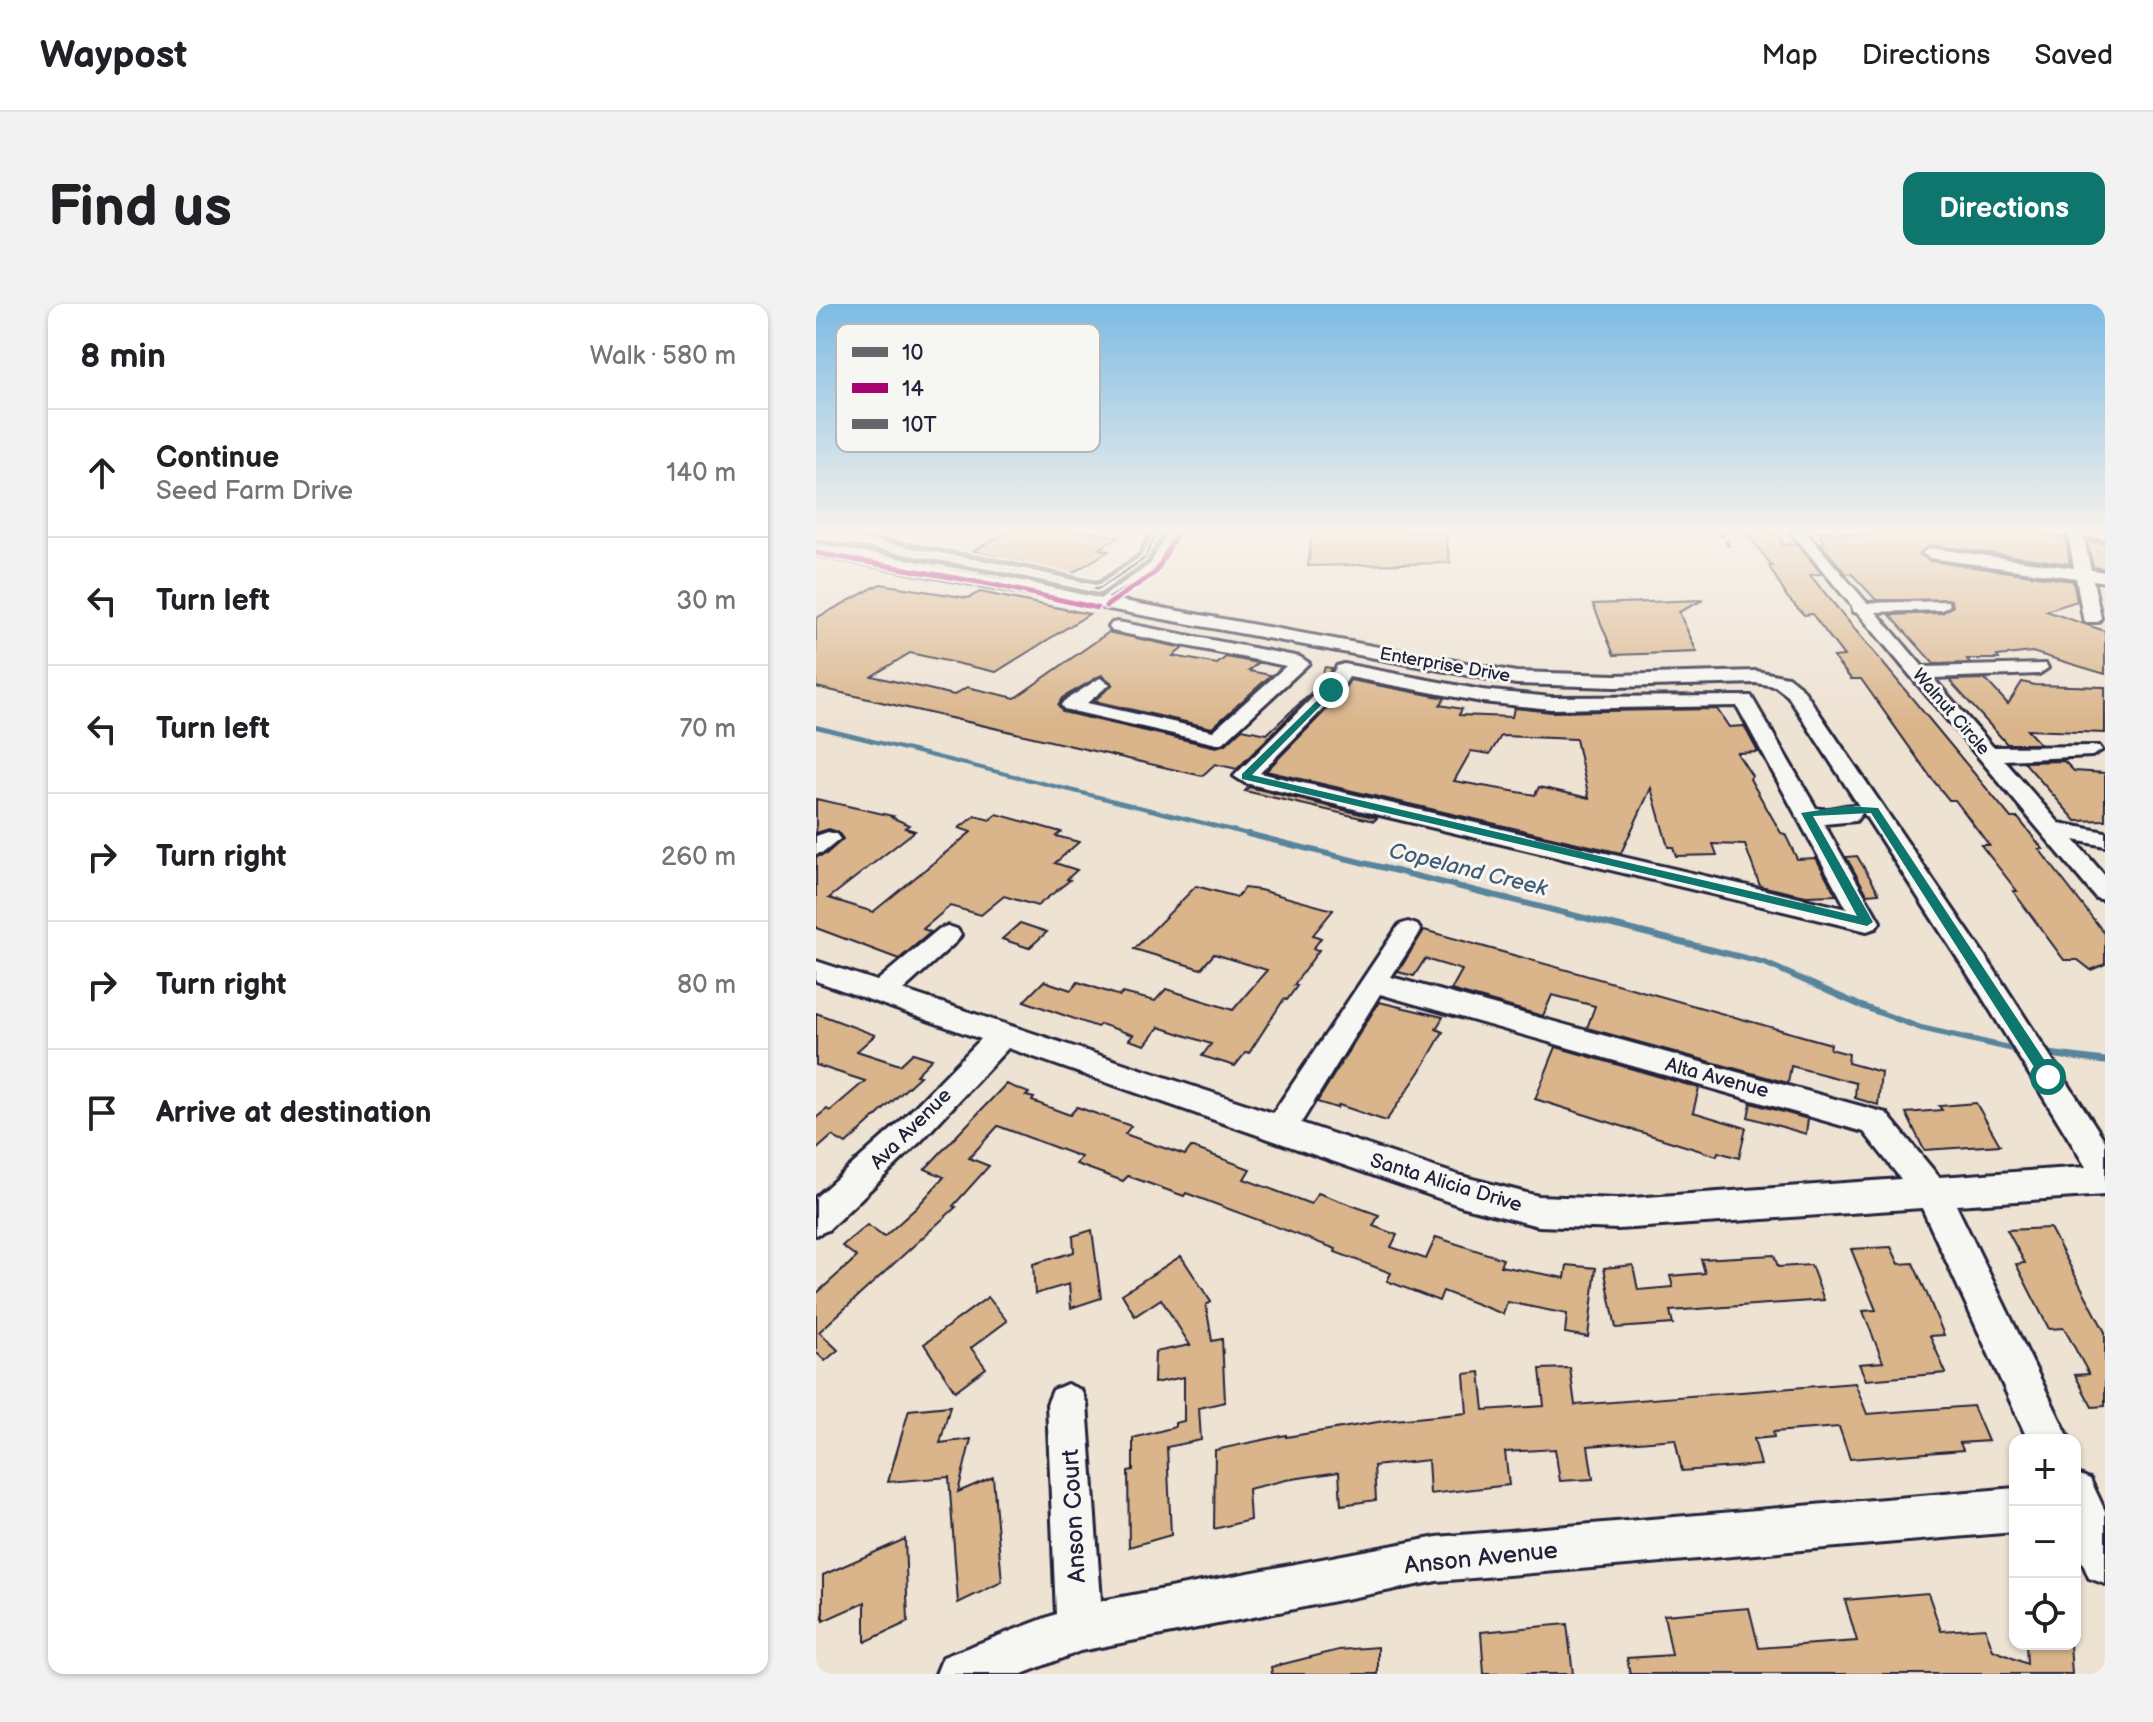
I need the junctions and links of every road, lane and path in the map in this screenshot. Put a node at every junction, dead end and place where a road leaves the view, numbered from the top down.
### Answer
1 (1073, 595) edge
2 (1082, 595) edge
3 (1109, 595) edge
4 (1111, 595) edge
5 (1848, 595) edge
6 (2087, 595) edge
7 (1102, 600) junction
8 (1942, 605) dead end
9 (1859, 608) junction
10 (2092, 618) dead end
11 (1118, 627) dead end
12 (1234, 627) junction
13 (1211, 645) junction
14 (2039, 668) dead end
15 (1917, 673) junction
16 (1100, 684) dead end
17 (1488, 686) junction
18 (2092, 750) dead end
19 (1987, 754) junction
20 (1863, 811) junction
21 (1811, 813) junction
22 (2049, 828) junction
23 (2105, 839) edge
24 (2105, 892) edge
25 (1408, 931) dead end
26 (948, 935) dead end
27 (818, 973) edge
28 (1373, 982) junction
29 (881, 994) junction
30 (1003, 1035) junction
31 (1281, 1128) junction
32 (2105, 1169) edge
33 (2105, 1180) edge
34 (1933, 1194) junction
35 (816, 1219) edge
36 (1067, 1404) dead end
37 (2046, 1434) edge
38 (2078, 1506) edge
39 (2009, 1511) edge
40 (2105, 1562) edge
41 (1080, 1628) junction
42 (960, 1674) edge

1 - 7 street, Enterprise Drive
2 - 7 street, Enterprise Drive
3 - 7 street
4 - 7 street
5 - 9 street, Walnut Circle
6 - 10 street
7 - 12 street, Enterprise Drive
8 - 9 street
9 - 15 street, Walnut Circle
11 - 13 street
12 - 13 street
12 - 17 street, Enterprise Drive
13 - 16 street
14 - 15 street
15 - 19 street, Walnut Circle
17 - 20 street, Enterprise Drive
17 - 21 street
17 - 21 street
18 - 19 street
19 - 22 street, Walnut Circle
20 - 21 street
20 - 32 street
22 - 23 street
22 - 24 street, Walnut Circle
25 - 28 street
26 - 29 street
27 - 29 street, Santa Alicia Drive
28 - 31 street
28 - 34 street, Alta Avenue
29 - 30 street, Santa Alicia Drive
30 - 31 street, Santa Alicia Drive
30 - 35 street, Ava Avenue
31 - 34 street, Santa Alicia Drive
33 - 34 street, Santa Alicia Drive
34 - 37 street, Alta Avenue
36 - 41 street, Anson Court
38 - 40 street
39 - 41 street, Anson Avenue
41 - 42 street, Anson Avenue

